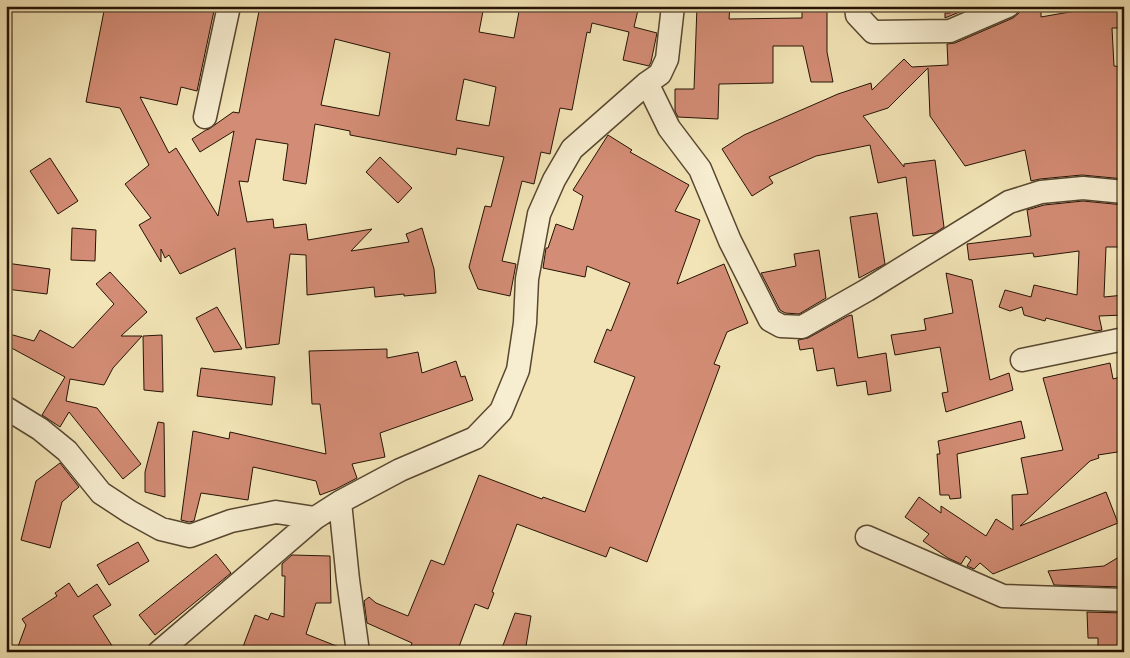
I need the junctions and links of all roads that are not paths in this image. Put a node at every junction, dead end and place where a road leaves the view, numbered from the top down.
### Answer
1 (229, 6) edge
2 (673, 6) edge
3 (856, 6) edge
4 (1008, 6) edge
5 (647, 83) junction
6 (205, 117) dead end
7 (1124, 192) edge
8 (1124, 339) edge
9 (1022, 360) dead end
10 (6, 408) edge
11 (340, 502) junction
12 (315, 518) junction
13 (867, 537) dead end
14 (1124, 600) edge
15 (159, 652) edge
16 (358, 652) edge

1 - 6 street
2 - 5 street
3 - 4 street
5 - 7 street
5 - 11 street
8 - 9 street
10 - 12 street
11 - 12 street
11 - 16 street
12 - 15 street
13 - 14 street

